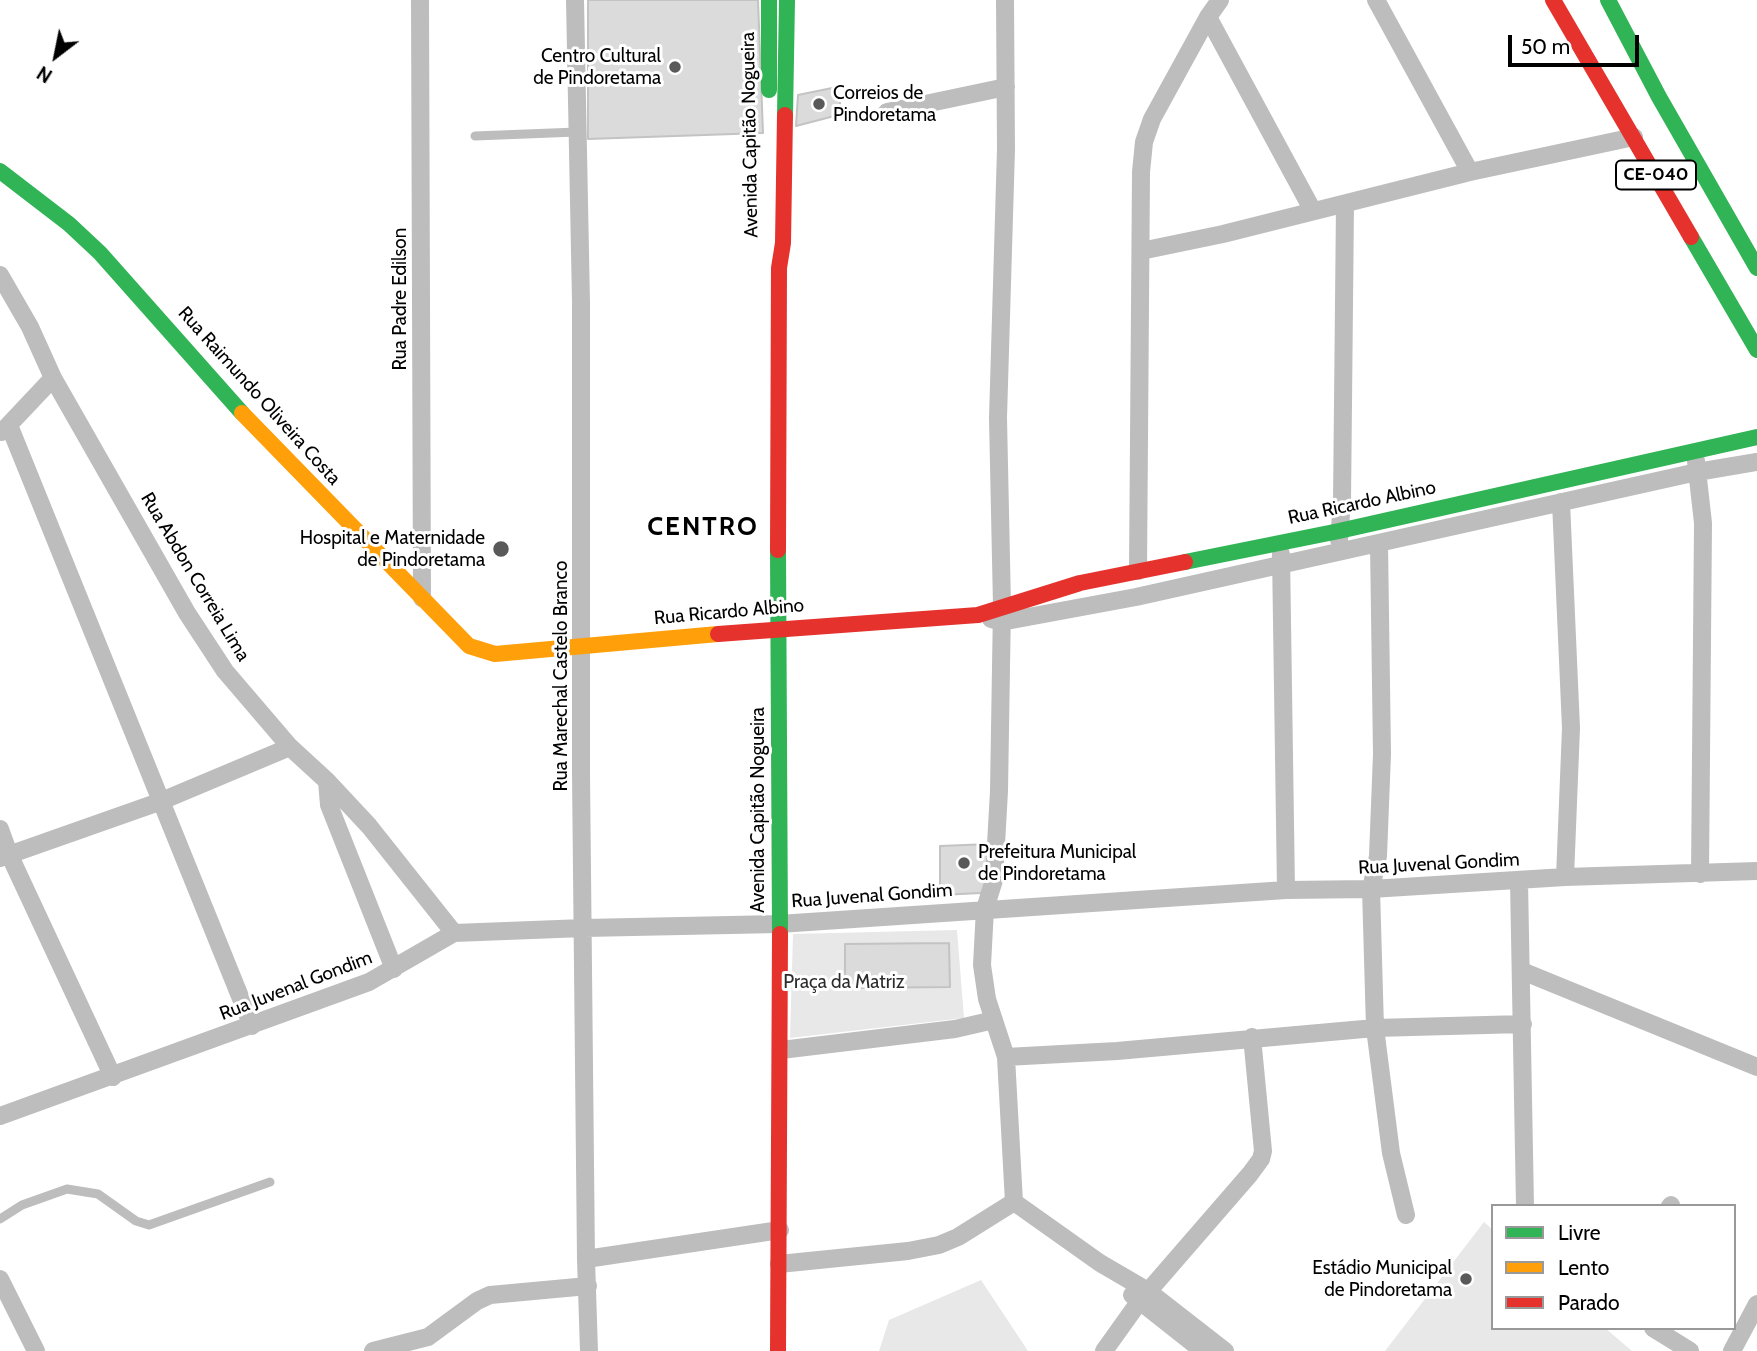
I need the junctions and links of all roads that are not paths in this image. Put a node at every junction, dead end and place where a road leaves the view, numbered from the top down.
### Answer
1 (420, 0) edge
2 (575, 0) edge
3 (769, 0) edge
4 (787, 0) edge
5 (1005, 0) edge
6 (1220, 0) edge
7 (1376, 0) edge
8 (1553, 0) edge
9 (1608, 0) edge
10 (1208, 17) junction
11 (1006, 87) junction
12 (887, 112) dead end
13 (577, 132) junction
14 (475, 136) dead end
15 (1634, 137) junction
16 (0, 171) edge
17 (1470, 172) junction
18 (1345, 204) junction
19 (1313, 211) junction
20 (1141, 251) junction
21 (779, 268) junction
22 (1757, 268) edge
23 (0, 275) edge
24 (1757, 350) edge
25 (53, 379) junction
26 (4, 430) edge
27 (1757, 437) edge
28 (1694, 451) junction
29 (1757, 461) edge
30 (1697, 472) junction
31 (1561, 502) junction
32 (1455, 505) junction
33 (1461, 524) junction
34 (1339, 531) junction
35 (1280, 543) junction
36 (1379, 543) junction
37 (1338, 552) junction
38 (1283, 565) junction
39 (1138, 571) junction
40 (422, 598) junction
41 (1002, 614) junction
42 (978, 615) joint
43 (778, 629) junction
44 (582, 646) junction
45 (484, 652) joint
46 (290, 747) junction
47 (327, 781) junction
48 (159, 802) junction
49 (0, 829) edge
50 (4, 856) edge
51 (1757, 871) edge
52 (1700, 874) junction
53 (1565, 877) junction
54 (1519, 881) junction
55 (1371, 889) junction
56 (1286, 890) junction
57 (985, 909) junction
58 (779, 924) junction
59 (584, 928) junction
60 (454, 933) junction
61 (394, 969) junction
62 (1522, 971) junction
63 (995, 1020) junction
64 (1523, 1024) junction
65 (252, 1026) junction
66 (1375, 1028) junction
67 (1252, 1037) junction
68 (781, 1050) junction
69 (1006, 1057) junction
70 (1757, 1067) edge
71 (113, 1077) junction
72 (0, 1116) edge
73 (270, 1182) dead end
74 (1014, 1202) junction
75 (1525, 1204) edge
76 (1406, 1215) dead end
77 (0, 1219) edge
78 (779, 1230) junction
79 (586, 1259) junction
80 (779, 1264) junction
81 (0, 1279) edge
82 (588, 1286) junction
83 (1144, 1297) junction
84 (1757, 1304) edge
85 (1656, 1330) edge
86 (36, 1351) edge
87 (373, 1351) edge
88 (589, 1351) edge
89 (778, 1351) edge
90 (1104, 1351) edge
91 (1203, 1351) edge
92 (1225, 1351) edge
93 (1689, 1351) edge
94 (1732, 1351) edge

1 - 40 street, Rua Padre Edilson
2 - 13 street, Rua Marechal Castelo Branco
3 - 21 main road, Avenida Capitão Nogueira
4 - 21 main road, Avenida Capitão Nogueira
5 - 11 street
6 - 10 street
7 - 17 street
8 - 15 main road, CE-040
9 - 22 main road, CE-040
10 - 19 street
10 - 20 street
11 - 12 street
11 - 41 street
13 - 14 lane
13 - 44 street, Rua Marechal Castelo Branco
15 - 17 street
15 - 24 main road, CE-040
16 - 40 main road, Rua Raimundo Oliveira Costa
17 - 18 street
18 - 19 street
18 - 34 street
19 - 20 street
20 - 39 street
21 - 43 main road, Avenida Capitão Nogueira
23 - 25 street, Rua Abdon Correia Lima
25 - 26 street
25 - 46 street, Rua Abdon Correia Lima
26 - 48 street
27 - 28 main road, Rua Ricardo Albino
28 - 30 street
28 - 32 main road, Rua Ricardo Albino
29 - 30 street, Rua Ricardo Albino
30 - 31 street, Rua Ricardo Albino
30 - 52 street
31 - 33 street, Rua Ricardo Albino
31 - 53 street
32 - 33 street
32 - 34 main road, Rua Ricardo Albino
33 - 36 street, Rua Ricardo Albino
34 - 35 main road, Rua Ricardo Albino
34 - 37 street
35 - 38 street
35 - 39 main road, Rua Ricardo Albino
36 - 37 street, Rua Ricardo Albino
36 - 55 street
37 - 38 street, Rua Ricardo Albino
38 - 41 street, Rua Ricardo Albino
38 - 56 street
39 - 41 main road, Rua Ricardo Albino
40 - 45 main road, Rua Raimundo Oliveira Costa
41 - 42 street, Rua Ricardo Albino
41 - 57 street
42 - 43 main road, Rua Ricardo Albino
43 - 44 main road, Rua Ricardo Albino
43 - 58 main road, Avenida Capitão Nogueira
44 - 45 main road, Rua Ricardo Albino
44 - 59 street, Rua Marechal Castelo Branco
46 - 47 street, Rua Abdon Correia Lima
46 - 48 street
47 - 60 street, Rua Abdon Correia Lima
47 - 61 street
48 - 50 street
48 - 65 street
49 - 50 street
50 - 71 street
51 - 52 street, Rua Juvenal Gondim
52 - 53 street, Rua Juvenal Gondim
53 - 54 street, Rua Juvenal Gondim
54 - 55 street, Rua Juvenal Gondim
54 - 62 street
55 - 56 street, Rua Juvenal Gondim
55 - 66 street
56 - 57 street, Rua Juvenal Gondim
57 - 58 street, Rua Juvenal Gondim
57 - 63 street
58 - 59 street, Rua Juvenal Gondim
58 - 68 main road, Avenida Capitão Nogueira
59 - 60 street, Rua Juvenal Gondim
59 - 79 street, Rua Marechal Castelo Branco
60 - 61 street, Rua Juvenal Gondim
61 - 65 street, Rua Juvenal Gondim
62 - 64 street
62 - 70 street
63 - 68 street
63 - 69 street
64 - 66 street
64 - 75 street
65 - 71 street, Rua Juvenal Gondim
66 - 67 street
66 - 76 street
67 - 69 street
67 - 83 street
68 - 78 main road, Avenida Capitão Nogueira
69 - 74 street
71 - 72 street, Rua Juvenal Gondim
73 - 77 lane
74 - 80 street
74 - 83 street
78 - 79 street
78 - 80 main road, Avenida Capitão Nogueira
79 - 82 street, Rua Marechal Castelo Branco
80 - 89 main road, Avenida Capitão Nogueira
81 - 86 street
82 - 87 street
82 - 88 street, Rua Marechal Castelo Branco
83 - 90 street
83 - 91 street
83 - 92 street
84 - 94 street
85 - 93 street

